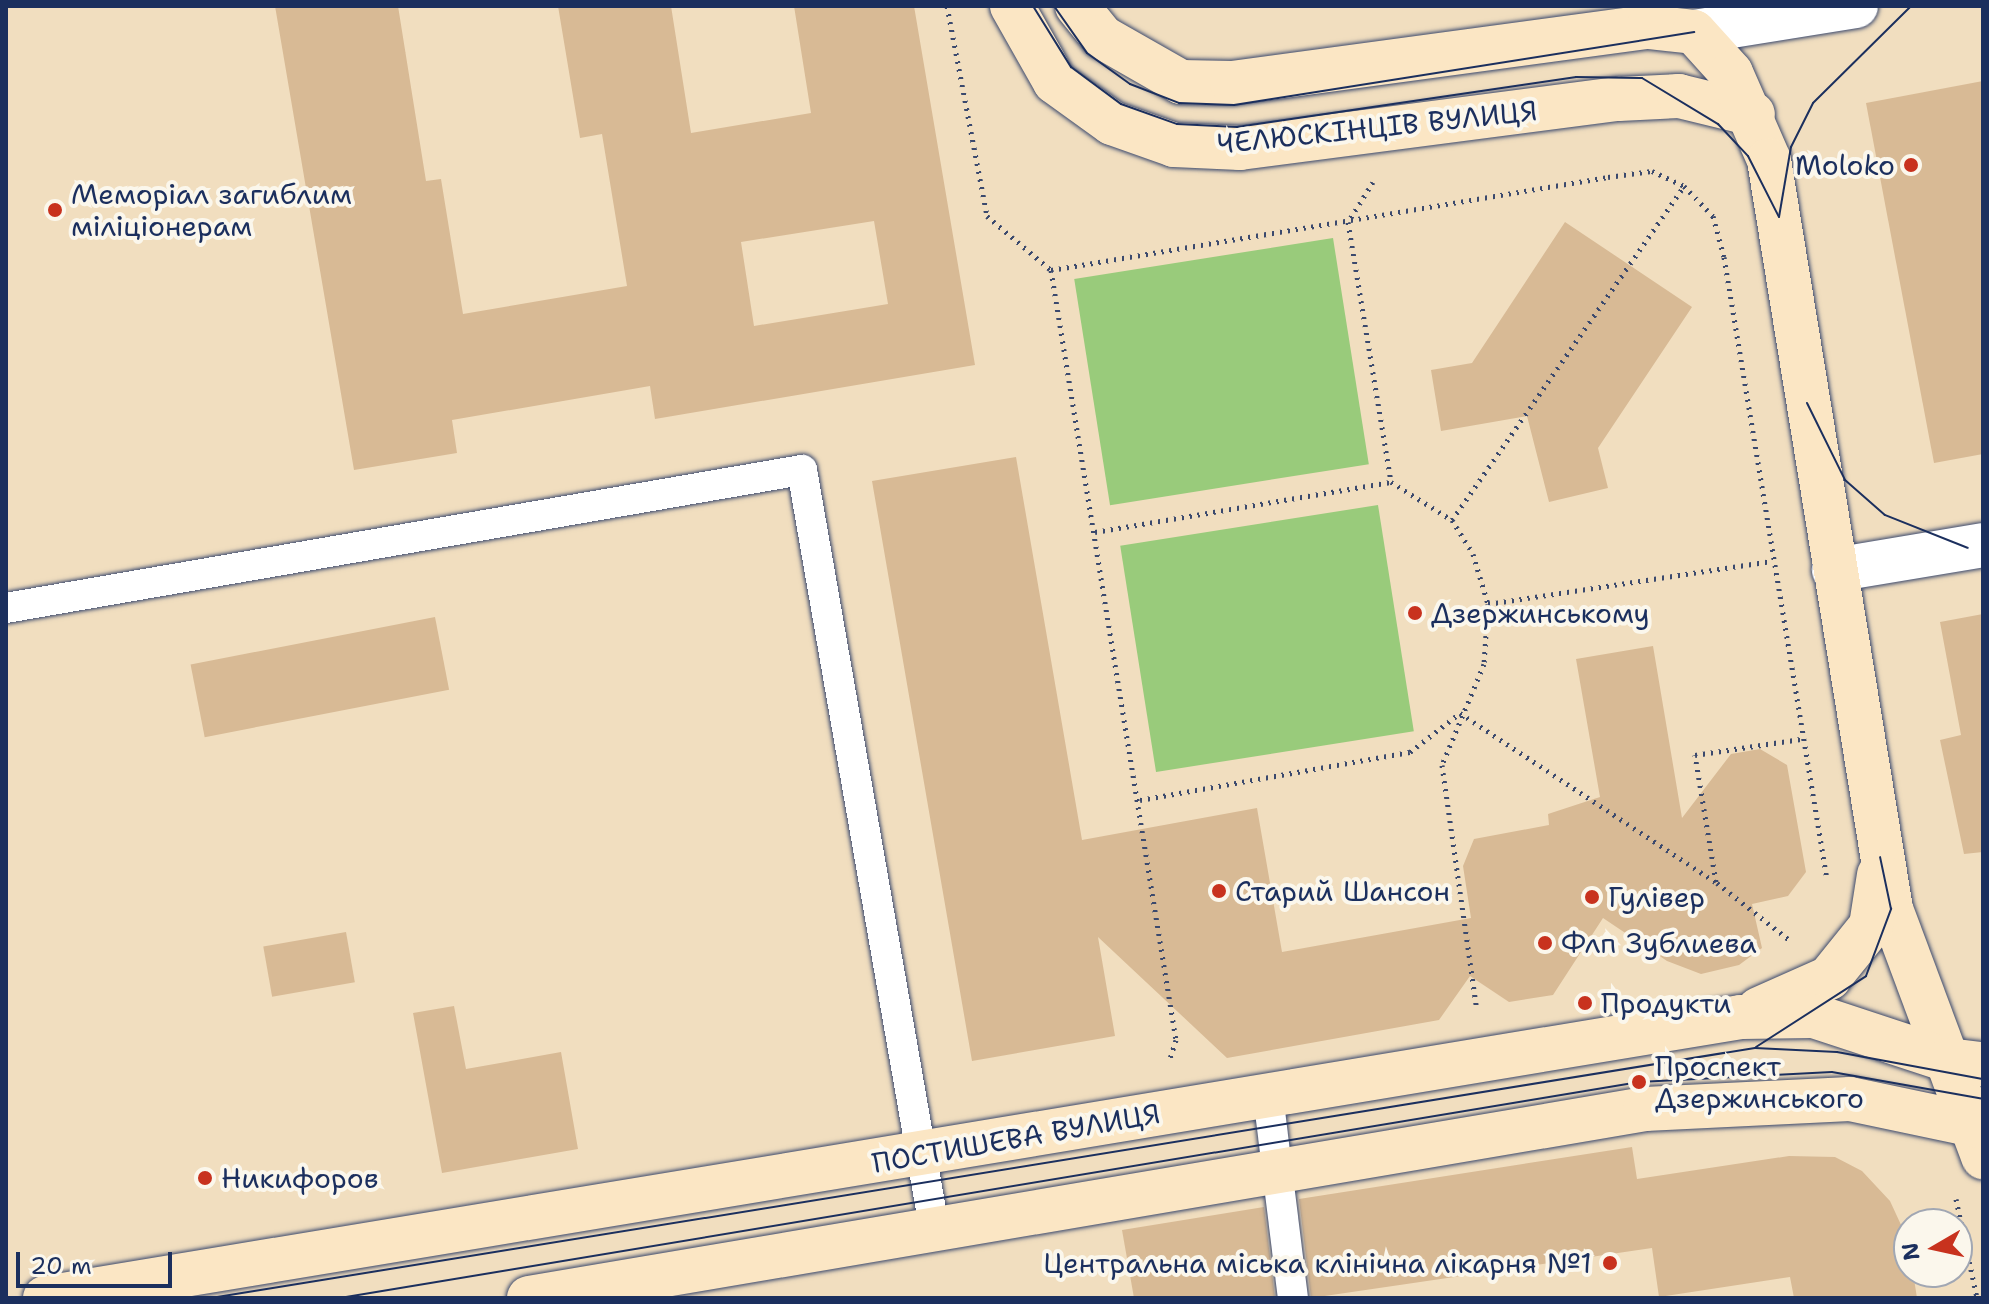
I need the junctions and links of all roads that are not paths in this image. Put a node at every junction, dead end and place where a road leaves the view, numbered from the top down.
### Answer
1 (1012, 6) edge
2 (1077, 6) edge
3 (1856, 6) edge
4 (1694, 32) junction
5 (1753, 114) junction
6 (1975, 547) edge
7 (1834, 570) junction
8 (6, 608) edge
9 (1880, 857) junction
10 (1741, 1017) junction
11 (1966, 1062) edge
12 (1268, 1095) junction
13 (1980, 1137) edge
14 (923, 1153) junction
15 (1275, 1172) junction
16 (934, 1227) junction
17 (45, 1298) edge
18 (529, 1298) edge
19 (1293, 1298) edge

1 - 5 street, ЧЕЛЮСКІНЦІВ ВУЛИЦЯ
2 - 4 street, ЧЕЛЮСКІНЦІВ ВУЛИЦЯ
3 - 4 street
4 - 5 street
5 - 7 street
6 - 7 street
7 - 9 street
8 - 14 lane
9 - 10 street
9 - 11 street
10 - 11 street, ПОСТИШЕВА ВУЛИЦЯ
10 - 12 street, ПОСТИШЕВА ВУЛИЦЯ
11 - 13 street
12 - 14 street, ПОСТИШЕВА ВУЛИЦЯ
12 - 15 lane
13 - 15 street
14 - 16 lane
14 - 17 street, ПОСТИШЕВА ВУЛИЦЯ
15 - 16 street
15 - 19 lane
16 - 18 street

